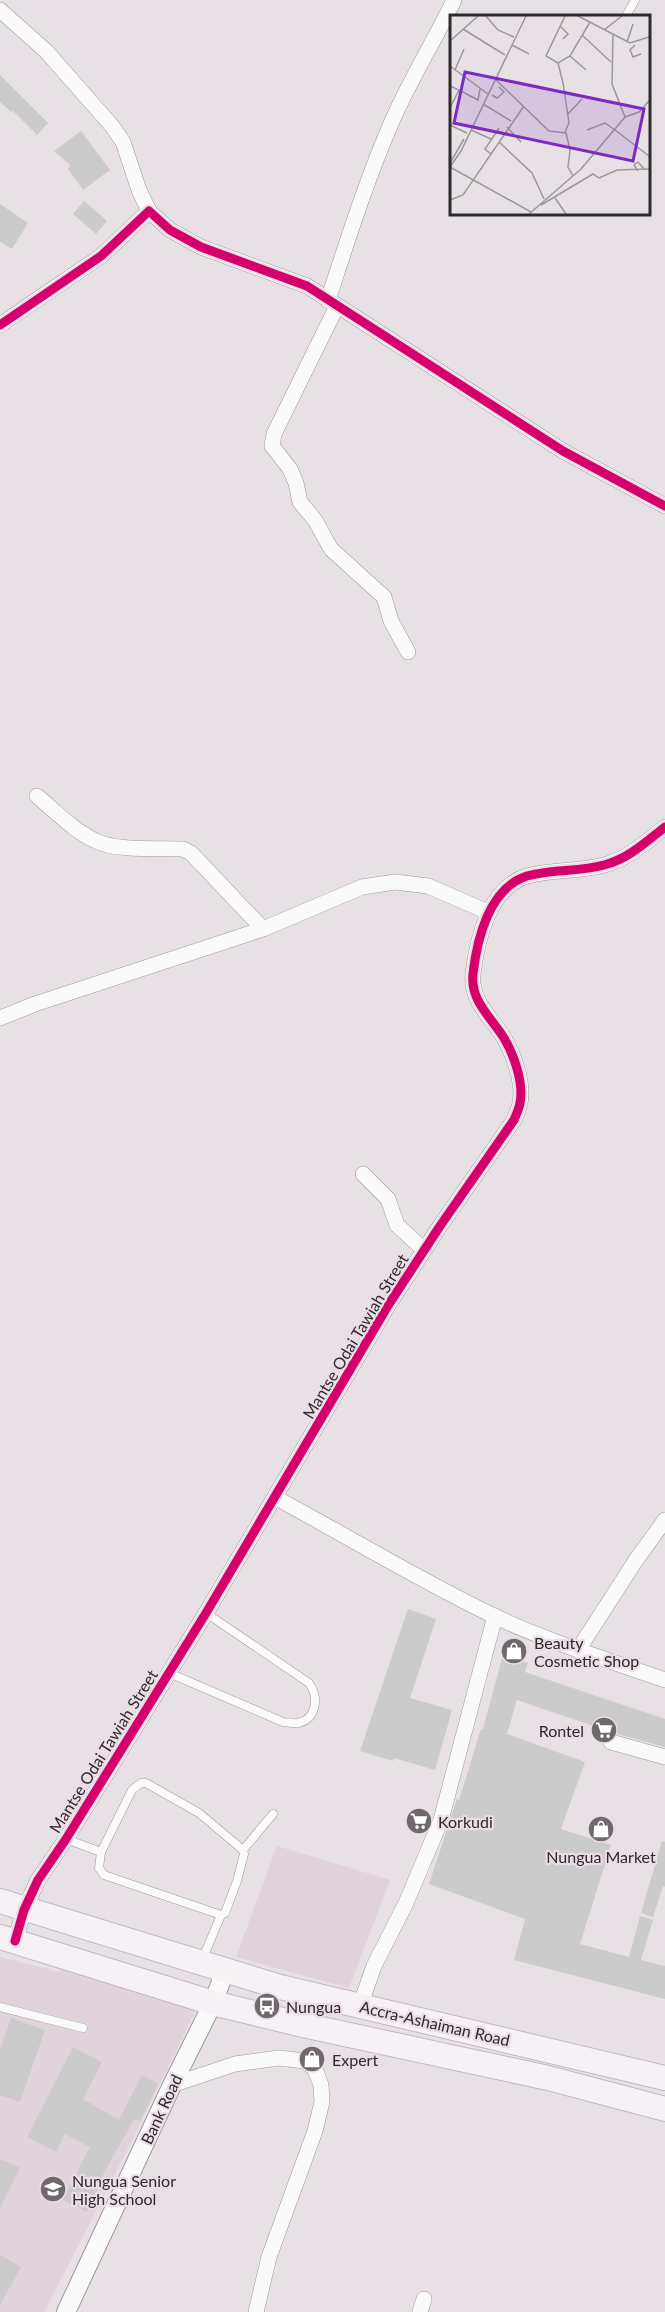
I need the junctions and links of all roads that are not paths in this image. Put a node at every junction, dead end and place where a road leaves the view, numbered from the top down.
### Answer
1 (454, 0) edge
2 (635, 0) edge
3 (0, 10) edge
4 (627, 15) edge
5 (149, 211) junction
6 (333, 303) junction
7 (0, 325) edge
8 (665, 506) edge
9 (408, 652) dead end
10 (37, 796) dead end
11 (665, 827) edge
12 (488, 912) junction
13 (262, 929) junction
14 (0, 1018) edge
15 (363, 1174) dead end
16 (424, 1250) junction
17 (276, 1498) junction
18 (665, 1520) edge
19 (206, 1613) junction
20 (495, 1616) junction
21 (578, 1650) junction
22 (168, 1673) junction
23 (665, 1680) edge
24 (610, 1742) dead end
25 (665, 1757) edge
26 (273, 1814) dead end
27 (66, 1839) junction
28 (243, 1850) junction
29 (101, 1852) junction
30 (0, 1901) edge
31 (24, 1910) junction
32 (222, 1915) junction
33 (8, 1939) edge
34 (201, 1964) junction
35 (225, 1971) junction
36 (213, 2003) junction
37 (360, 2006) junction
38 (0, 2007) edge
39 (83, 2028) dead end
40 (665, 2078) edge
41 (172, 2085) junction
42 (665, 2109) edge
43 (66, 2312) edge
44 (256, 2312) edge

1 - 6 street
2 - 4 lane
3 - 5 street
5 - 6 street
5 - 7 street
6 - 8 street
6 - 9 street
10 - 13 street
11 - 12 street, Mantse Odai Tawiah Street
12 - 13 street
12 - 16 street, Mantse Odai Tawiah Street
13 - 14 street
15 - 16 street
16 - 17 street, Mantse Odai Tawiah Street
17 - 19 street, Mantse Odai Tawiah Street
17 - 20 street
18 - 21 street
19 - 22 street, Mantse Odai Tawiah Street
19 - 22 lane
20 - 21 street
20 - 37 street
21 - 23 street
22 - 27 street, Mantse Odai Tawiah Street
24 - 25 street
26 - 28 lane
27 - 29 lane
27 - 31 street, Mantse Odai Tawiah Street
28 - 29 lane
28 - 32 lane
29 - 32 lane
30 - 31 main road, Accra-Ashaiman Road
31 - 33 street, Mantse Odai Tawiah Street
31 - 34 main road, Accra-Ashaiman Road
32 - 34 lane
33 - 36 main road, Accra-Ashaiman Road
34 - 35 main road, Accra-Ashaiman Road
35 - 36 street, Bank Road
35 - 37 main road, Accra-Ashaiman Road
36 - 41 street, Bank Road
36 - 42 main road, Accra-Ashaiman Road
37 - 40 main road, Accra-Ashaiman Road
38 - 39 lane
41 - 43 street, Bank Road
41 - 44 street

